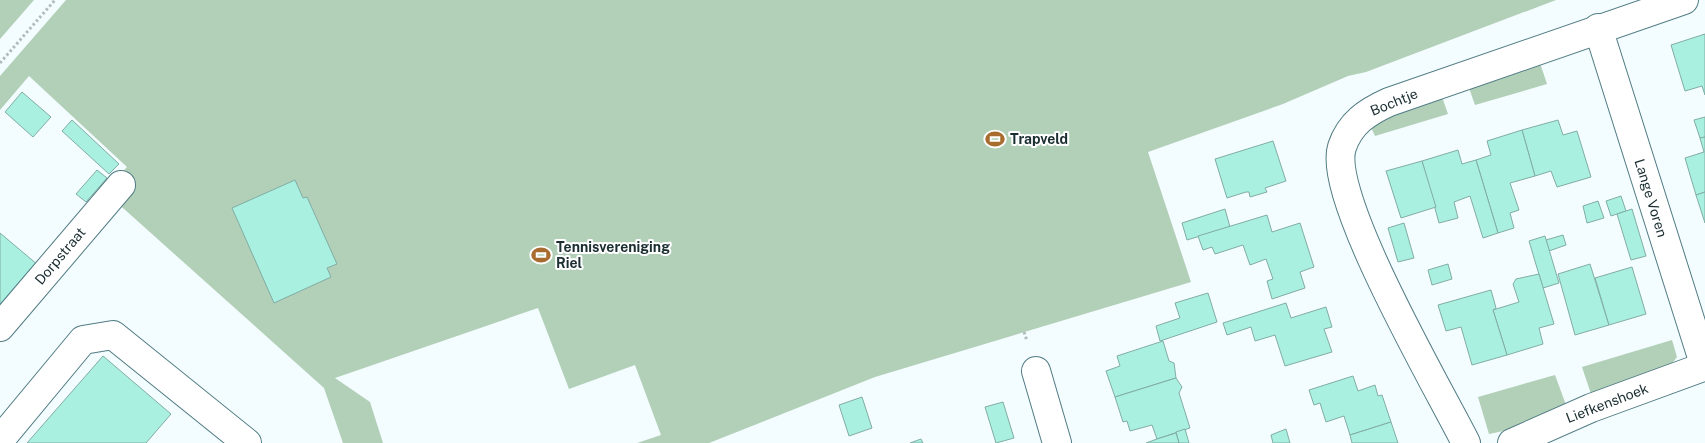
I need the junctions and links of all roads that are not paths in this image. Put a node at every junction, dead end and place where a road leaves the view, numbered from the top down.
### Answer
1 (1684, 0) edge
2 (1598, 28) junction
3 (121, 185) dead end
4 (0, 327) edge
5 (1704, 367) edge
6 (1036, 370) dead end
7 (0, 440) edge
8 (247, 443) edge
9 (1057, 443) edge
10 (1466, 443) edge
11 (1512, 443) edge

1 - 2 street, Bochtje
2 - 5 street, Lange Voren
2 - 10 street, Bochtje
3 - 4 street, Dorpstraat
5 - 11 street, Liefkenshoek
6 - 9 street
7 - 8 street

